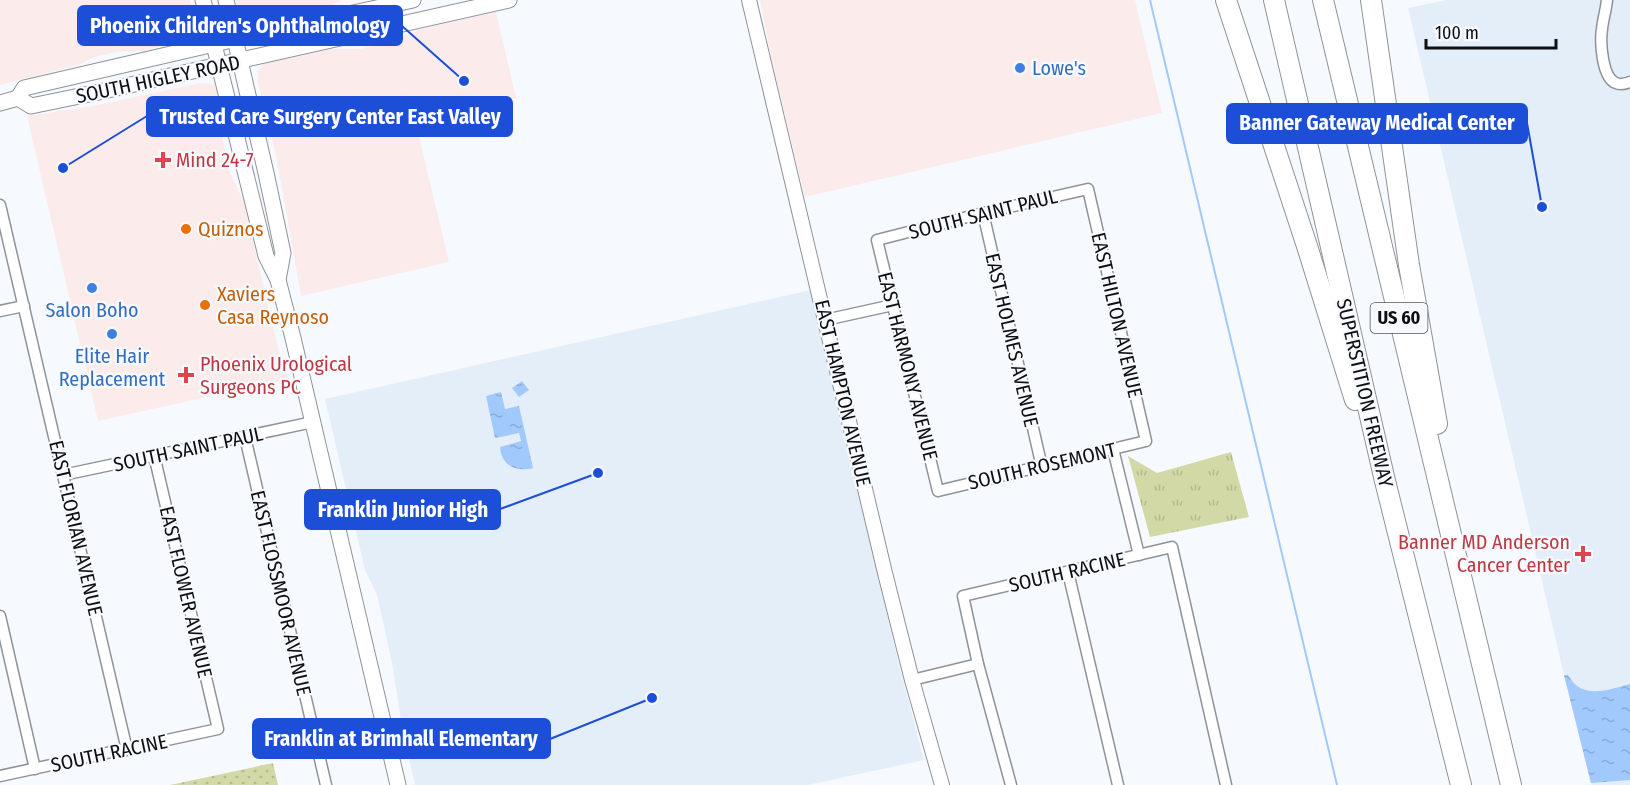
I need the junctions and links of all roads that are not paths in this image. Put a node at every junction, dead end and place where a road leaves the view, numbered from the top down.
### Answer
1 (203, 0) edge
2 (226, 0) edge
3 (413, 0) edge
4 (457, 0) edge
5 (509, 0) edge
6 (748, 0) edge
7 (1226, 0) edge
8 (1274, 0) edge
9 (1323, 0) edge
10 (1371, 0) edge
11 (1607, 0) edge
12 (473, 4) edge
13 (382, 29) junction
14 (235, 39) junction
15 (213, 45) junction
16 (240, 61) junction
17 (219, 66) junction
18 (1630, 82) edge
19 (18, 98) junction
20 (0, 103) edge
21 (1088, 189) joint
22 (0, 205) edge
23 (983, 213) junction
24 (878, 240) joint
25 (278, 280) junction
26 (893, 305) junction
27 (24, 306) junction
28 (0, 311) edge
29 (825, 320) junction
30 (313, 422) junction
31 (245, 437) junction
32 (1146, 441) joint
33 (1113, 449) junction
34 (154, 455) junction
35 (1042, 466) junction
36 (63, 476) junction
37 (1385, 481) junction
38 (938, 491) joint
39 (1139, 555) junction
40 (1068, 572) junction
41 (0, 616) edge
42 (1476, 636) junction
43 (978, 664) junction
44 (912, 680) junction
45 (218, 729) joint
46 (128, 750) junction
47 (35, 769) junction
48 (0, 776) edge
49 (326, 785) edge
50 (398, 785) edge
51 (942, 785) edge
52 (1011, 785) edge
53 (1118, 785) edge
54 (1226, 785) edge
55 (1461, 785) edge
56 (1511, 785) edge

1 - 15 main road
2 - 14 main road
3 - 14 main road, SOUTH HIGLEY ROAD
4 - 13 main road
5 - 12 main road, SOUTH HIGLEY ROAD
6 - 29 street, EAST HAMPTON AVENUE
7 - 37 highway
8 - 37 highway, SUPERSTITION FREEWAY / US 60
9 - 42 highway, US 60
10 - 42 highway
11 - 18 street
12 - 13 main road, SOUTH HIGLEY ROAD
13 - 16 main road, SOUTH HIGLEY ROAD
14 - 15 main road, SOUTH HIGLEY ROAD
14 - 16 main road
15 - 17 main road
15 - 19 main road, SOUTH HIGLEY ROAD
16 - 17 main road, SOUTH HIGLEY ROAD
16 - 25 main road
17 - 19 main road, SOUTH HIGLEY ROAD
17 - 25 main road
19 - 20 main road, SOUTH HIGLEY ROAD
21 - 23 street, SOUTH SAINT PAUL
21 - 32 street, EAST HILTON AVENUE
22 - 27 street, EAST FLORIAN AVENUE
23 - 24 street, SOUTH SAINT PAUL
23 - 35 street, EAST HOLMES AVENUE
24 - 26 street, EAST HARMONY AVENUE
25 - 30 main road
26 - 29 street
26 - 38 street, EAST HARMONY AVENUE
27 - 28 street
27 - 36 street, EAST FLORIAN AVENUE
29 - 44 street, EAST HAMPTON AVENUE
30 - 31 street, SOUTH SAINT PAUL
30 - 50 main road
31 - 34 street, SOUTH SAINT PAUL
31 - 49 street, EAST FLOSSMOOR AVENUE
32 - 33 street, SOUTH ROSEMONT
33 - 35 street, SOUTH ROSEMONT
33 - 39 street
34 - 36 street, SOUTH SAINT PAUL
34 - 45 street, EAST FLOWER AVENUE
35 - 38 street, SOUTH ROSEMONT
36 - 46 street, EAST FLORIAN AVENUE
37 - 55 highway, SUPERSTITION FREEWAY / US 60
39 - 40 street, SOUTH RACINE
39 - 54 street, SOUTH RACINE
40 - 43 street, SOUTH RACINE
40 - 53 street
41 - 47 street
42 - 56 highway, US 60
43 - 44 street
43 - 52 street
44 - 51 street, EAST HAMPTON AVENUE
45 - 46 street, SOUTH RACINE
46 - 47 street, SOUTH RACINE
47 - 48 street, SOUTH RACINE

